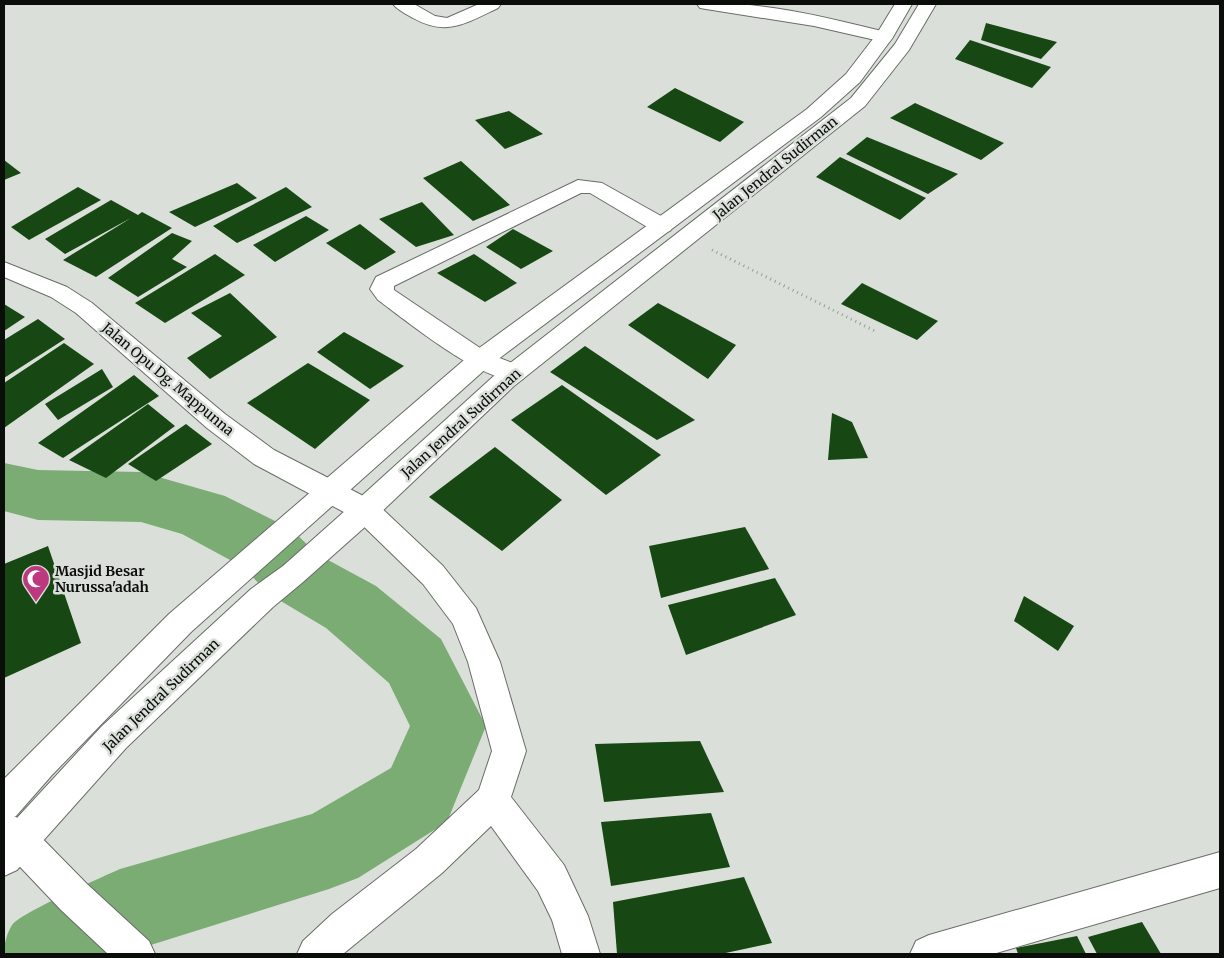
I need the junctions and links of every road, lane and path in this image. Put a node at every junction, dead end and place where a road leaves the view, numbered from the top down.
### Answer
1 (402, 4) edge
2 (492, 4) edge
3 (706, 4) edge
4 (903, 4) edge
5 (927, 4) edge
6 (884, 37) junction
7 (662, 226) junction
8 (686, 238) junction
9 (4, 269) edge
10 (875, 331) dead end
11 (480, 360) junction
12 (514, 373) junction
13 (330, 494) junction
14 (365, 510) junction
15 (493, 800) junction
16 (4, 804) edge
17 (9, 842) edge
18 (1220, 870) edge
19 (131, 950) edge
20 (316, 954) edge
21 (581, 954) edge
22 (930, 954) edge

1 - 2 main road
3 - 6 main road
4 - 6 main road, Jalan Jendral Sudirman
5 - 8 main road, Jalan Jendral Sudirman
6 - 7 main road, Jalan Jendral Sudirman
7 - 11 main road, Jalan Jendral Sudirman
7 - 11 main road
8 - 10 path
8 - 12 main road, Jalan Jendral Sudirman
9 - 13 main road, Jalan Opu Dg. Mappunna
11 - 12 main road
11 - 13 main road, Jalan Jendral Sudirman
12 - 14 main road, Jalan Jendral Sudirman
13 - 14 main road, Jalan Opu Dg. Mappunna
13 - 16 main road, Jalan Jendral Sudirman
14 - 15 main road, Jalan Opu Dg. Mappunna
14 - 17 main road, Jalan Jendral Sudirman
15 - 20 main road
15 - 21 main road
17 - 19 main road
18 - 22 main road

